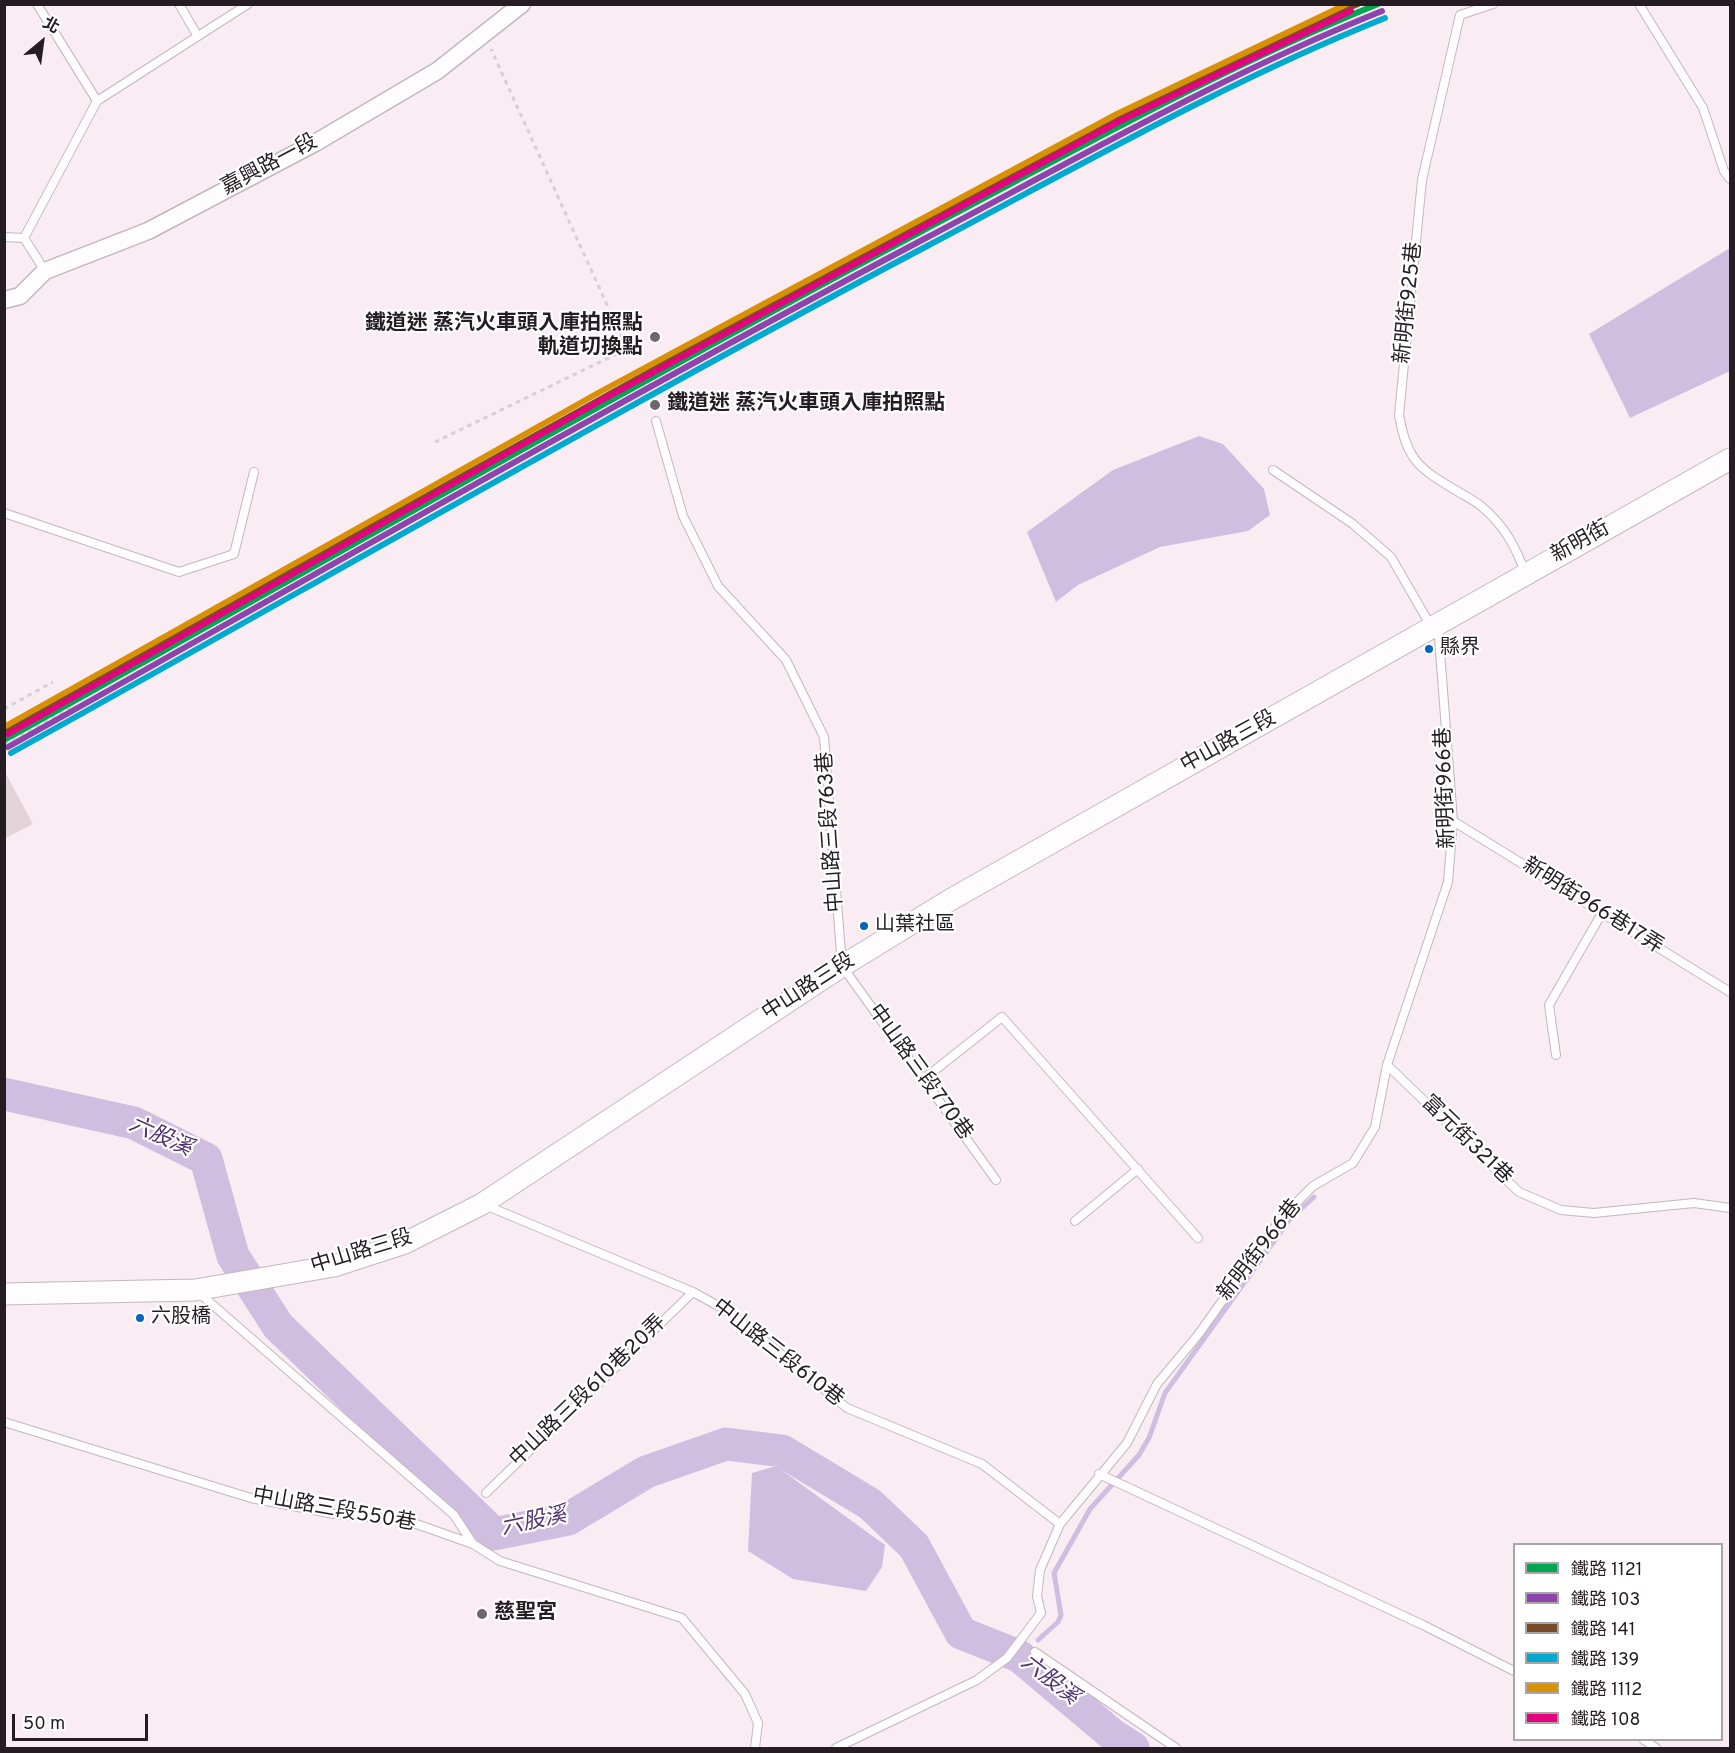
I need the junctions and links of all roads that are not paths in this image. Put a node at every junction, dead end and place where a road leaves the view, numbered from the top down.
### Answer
1 (37, 4) edge
2 (179, 4) edge
3 (248, 4) edge
4 (522, 4) edge
5 (1493, 4) edge
6 (1640, 4) edge
7 (197, 35) junction
8 (98, 101) junction
9 (1731, 179) edge
10 (4, 237) edge
11 (24, 238) junction
12 (45, 271) junction
13 (4, 300) edge
14 (656, 421) dead end
15 (1731, 459) edge
16 (1274, 470) dead end
17 (254, 472) dead end
18 (4, 513) edge
19 (1526, 575) junction
20 (1435, 626) junction
21 (1452, 821) junction
22 (1602, 913) junction
23 (842, 966) junction
24 (1731, 992) edge
25 (1556, 1055) dead end
26 (1387, 1065) junction
27 (925, 1078) junction
28 (1138, 1169) junction
29 (996, 1180) dead end
30 (482, 1204) junction
31 (1731, 1208) edge
32 (1075, 1221) dead end
33 (1198, 1238) dead end
34 (195, 1290) junction
35 (693, 1292) junction
36 (4, 1294) edge
37 (4, 1422) edge
38 (1099, 1474) junction
39 (486, 1493) dead end
40 (1060, 1524) junction
41 (473, 1544) junction
42 (1035, 1652) dead end
43 (1513, 1670) edge
44 (755, 1749) edge
45 (836, 1749) edge
46 (1176, 1749) edge

1 - 8 lane
2 - 7 lane
3 - 7 lane
4 - 12 street, 嘉興路一段
5 - 19 lane, 新明街925巷
6 - 9 lane
7 - 8 lane
8 - 11 lane
10 - 11 lane
11 - 12 lane
12 - 13 street, 嘉興路一段
14 - 23 lane, 中山路三段763巷
15 - 19 street, 新明街
16 - 20 lane
17 - 18 lane
19 - 20 street, 新明街
20 - 21 lane, 新明街966巷
20 - 23 street, 中山路三段
21 - 22 lane, 新明街966巷17弄
21 - 26 lane, 新明街966巷
22 - 24 lane, 新明街966巷17弄
22 - 25 lane
23 - 27 lane, 中山路三段770巷
23 - 30 street, 中山路三段
26 - 31 lane, 富元街321巷
26 - 38 lane, 新明街966巷
27 - 28 lane
27 - 29 lane, 中山路三段770巷
28 - 32 lane
28 - 33 lane
30 - 34 street, 中山路三段
30 - 35 lane, 中山路三段610巷
34 - 36 street
34 - 41 lane
35 - 39 lane, 中山路三段610巷20弄
35 - 40 lane, 中山路三段610巷
37 - 41 lane, 中山路三段550巷
38 - 40 lane, 新明街966巷
38 - 43 lane
40 - 45 lane, 新明街966巷
41 - 44 lane, 中山路三段550巷
42 - 46 lane

